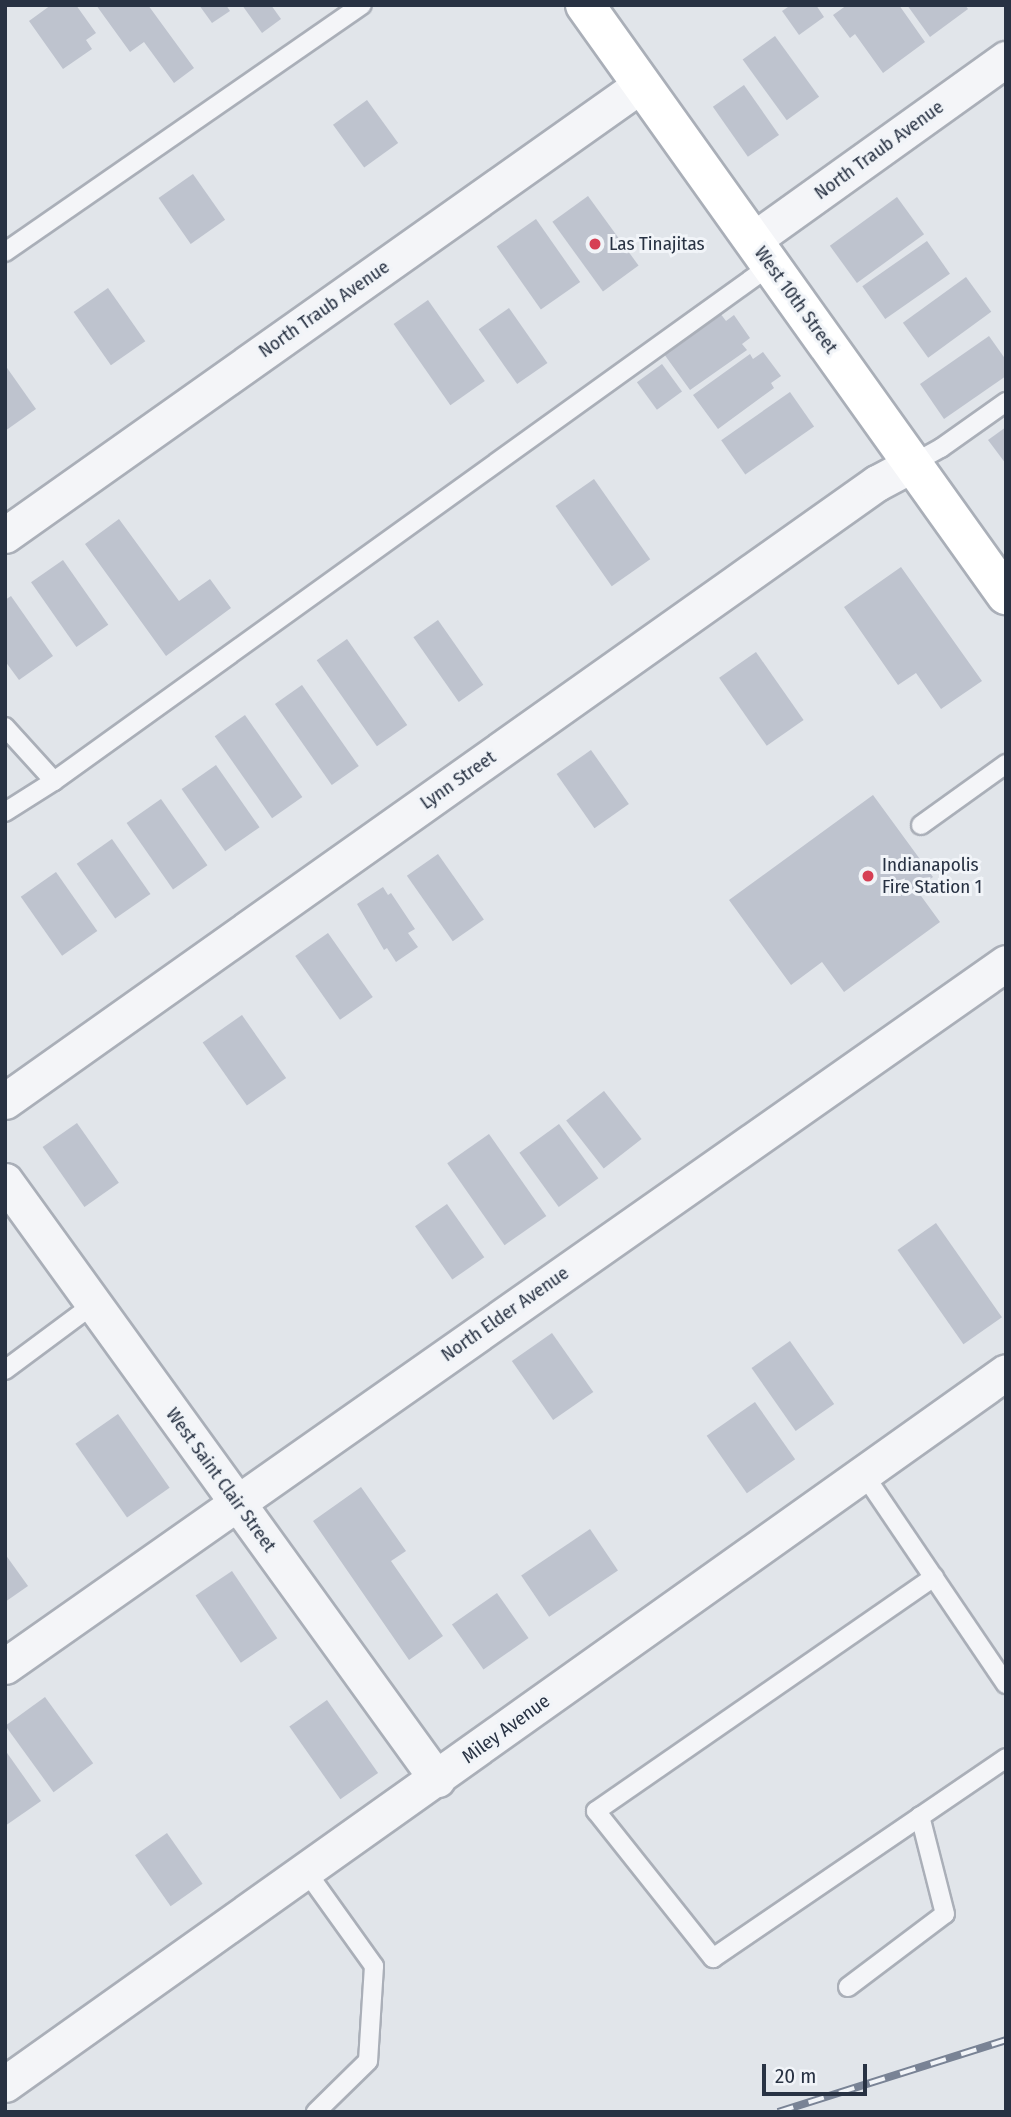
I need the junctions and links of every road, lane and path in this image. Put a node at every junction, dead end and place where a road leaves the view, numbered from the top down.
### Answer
1 (362, 5) edge
2 (591, 7) edge
3 (1006, 59) edge
4 (642, 84) junction
5 (5, 252) edge
6 (762, 253) junction
7 (1006, 402) edge
8 (912, 464) junction
9 (5, 535) edge
10 (1006, 594) edge
11 (5, 727) edge
12 (1006, 764) edge
13 (54, 781) junction
14 (5, 812) edge
15 (922, 825) dead end
16 (1006, 963) edge
17 (5, 1101) edge
18 (5, 1181) edge
19 (94, 1304) junction
20 (5, 1370) edge
21 (1006, 1372) edge
22 (863, 1473) junction
23 (236, 1501) junction
24 (934, 1577) junction
25 (5, 1666) edge
26 (1006, 1684) edge
27 (1006, 1758) edge
28 (437, 1779) junction
29 (919, 1816) junction
30 (306, 1871) junction
31 (848, 1987) dead end
32 (5, 2084) edge
33 (317, 2112) edge

1 - 5 lane
2 - 4 main road, West 10th Street
3 - 6 street, North Traub Avenue
4 - 6 main road, West 10th Street
4 - 9 street, North Traub Avenue
6 - 8 main road, West 10th Street
6 - 13 lane
7 - 8 lane
8 - 10 main road, West 10th Street
8 - 17 street, Lynn Street
11 - 13 lane
12 - 15 lane
13 - 14 lane
16 - 23 street, North Elder Avenue
18 - 19 street, West Saint Clair Street
19 - 20 lane
19 - 23 street, West Saint Clair Street
21 - 22 street, Miley Avenue
22 - 24 lane
22 - 28 street, Miley Avenue
23 - 25 street, North Elder Avenue
23 - 28 street, West Saint Clair Street
24 - 26 lane
24 - 29 lane
27 - 29 lane
28 - 30 street, Miley Avenue
29 - 31 lane
30 - 32 street, Miley Avenue
30 - 33 lane

